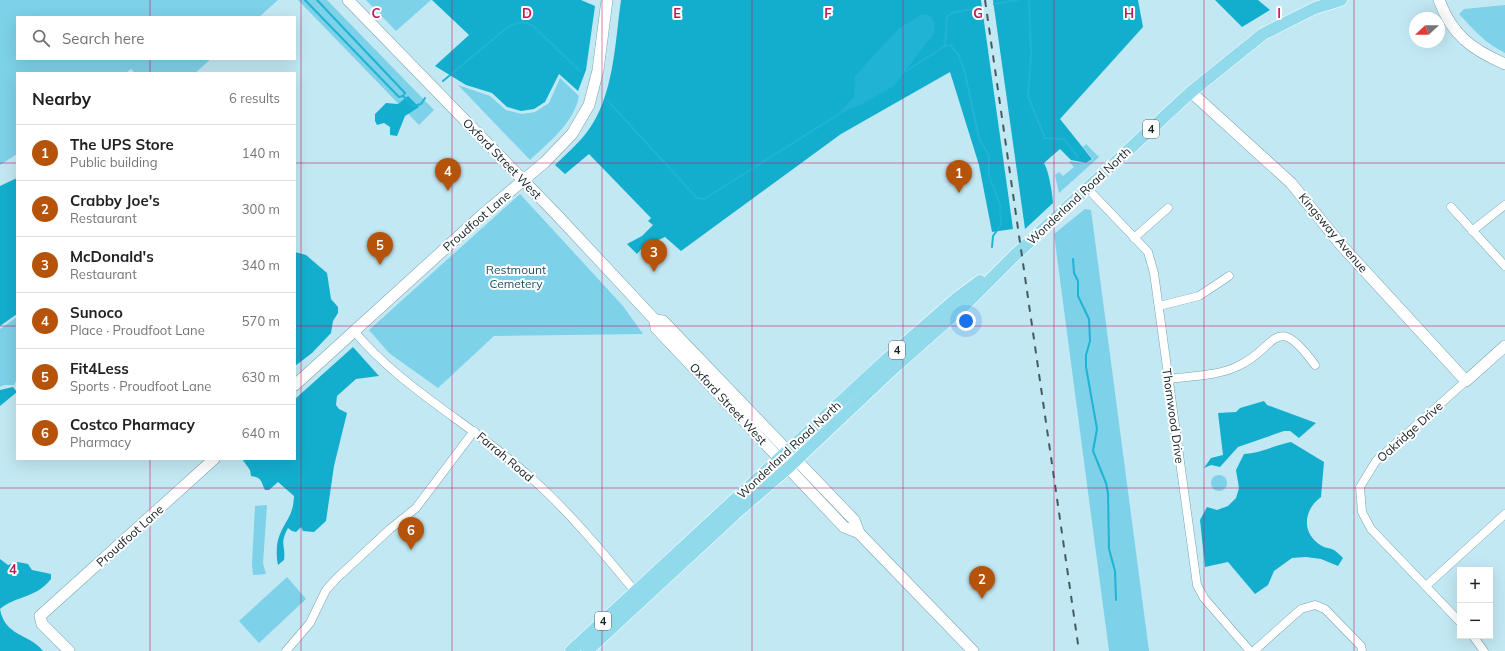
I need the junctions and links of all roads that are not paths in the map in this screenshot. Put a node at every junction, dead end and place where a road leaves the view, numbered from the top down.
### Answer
1 (348, 0) edge
2 (607, 0) edge
3 (1341, 0) edge
4 (1439, 0) edge
5 (1505, 64) edge
6 (1191, 92) junction
7 (523, 180) junction
8 (1087, 188) junction
9 (1505, 205) edge
10 (1451, 207) dead end
11 (1168, 208) dead end
12 (1472, 231) junction
13 (1134, 238) junction
14 (1013, 257) junction
15 (1505, 266) edge
16 (1229, 276) dead end
17 (1159, 306) junction
18 (354, 331) junction
19 (1505, 346) edge
20 (1315, 365) dead end
21 (1168, 379) junction
22 (1466, 382) junction
23 (296, 384) edge
24 (474, 431) junction
25 (783, 455) junction
26 (213, 460) edge
27 (792, 464) junction
28 (1505, 514) edge
29 (1426, 586) junction
30 (639, 596) junction
31 (1457, 619) edge
32 (1475, 639) edge
33 (69, 651) edge
34 (286, 651) edge
35 (571, 651) edge
36 (587, 651) edge
37 (973, 651) edge
38 (1250, 651) edge
39 (1254, 651) edge
40 (1362, 651) edge
41 (1484, 651) edge

1 - 7 street, Oxford Street West
2 - 7 street, Proudfoot Lane
3 - 6 main road, Wonderland Road North / 4
4 - 5 street
6 - 8 main road, Wonderland Road North / 4
6 - 22 street, Kingsway Avenue
7 - 18 street, Proudfoot Lane
7 - 25 street, Oxford Street West
8 - 13 street, Thornwood Drive
8 - 14 main road, Wonderland Road North / 4
9 - 12 street
10 - 12 street
11 - 13 street
12 - 15 street
13 - 17 street, Thornwood Drive
14 - 25 main road, Wonderland Road North / 4
14 - 27 main road, Wonderland Road North / 4
16 - 17 street
17 - 21 street, Thornwood Drive
18 - 23 street, Proudfoot Lane
18 - 24 street, Farrah Road
19 - 22 street, Oakridge Drive
20 - 21 street
21 - 38 street, Thornwood Drive
22 - 29 street, Oakridge Drive
24 - 30 street, Farrah Road
24 - 34 street
25 - 27 street, Oxford Street West
25 - 30 main road, Wonderland Road North / 4
26 - 33 street, Proudfoot Lane
27 - 30 main road, Wonderland Road North / 4
27 - 37 street, Oxford Street West
28 - 29 street
29 - 31 street, Oakridge Drive
30 - 35 main road, Wonderland Road North / 4
30 - 36 main road, Wonderland Road North / 4
32 - 41 street
39 - 40 street

